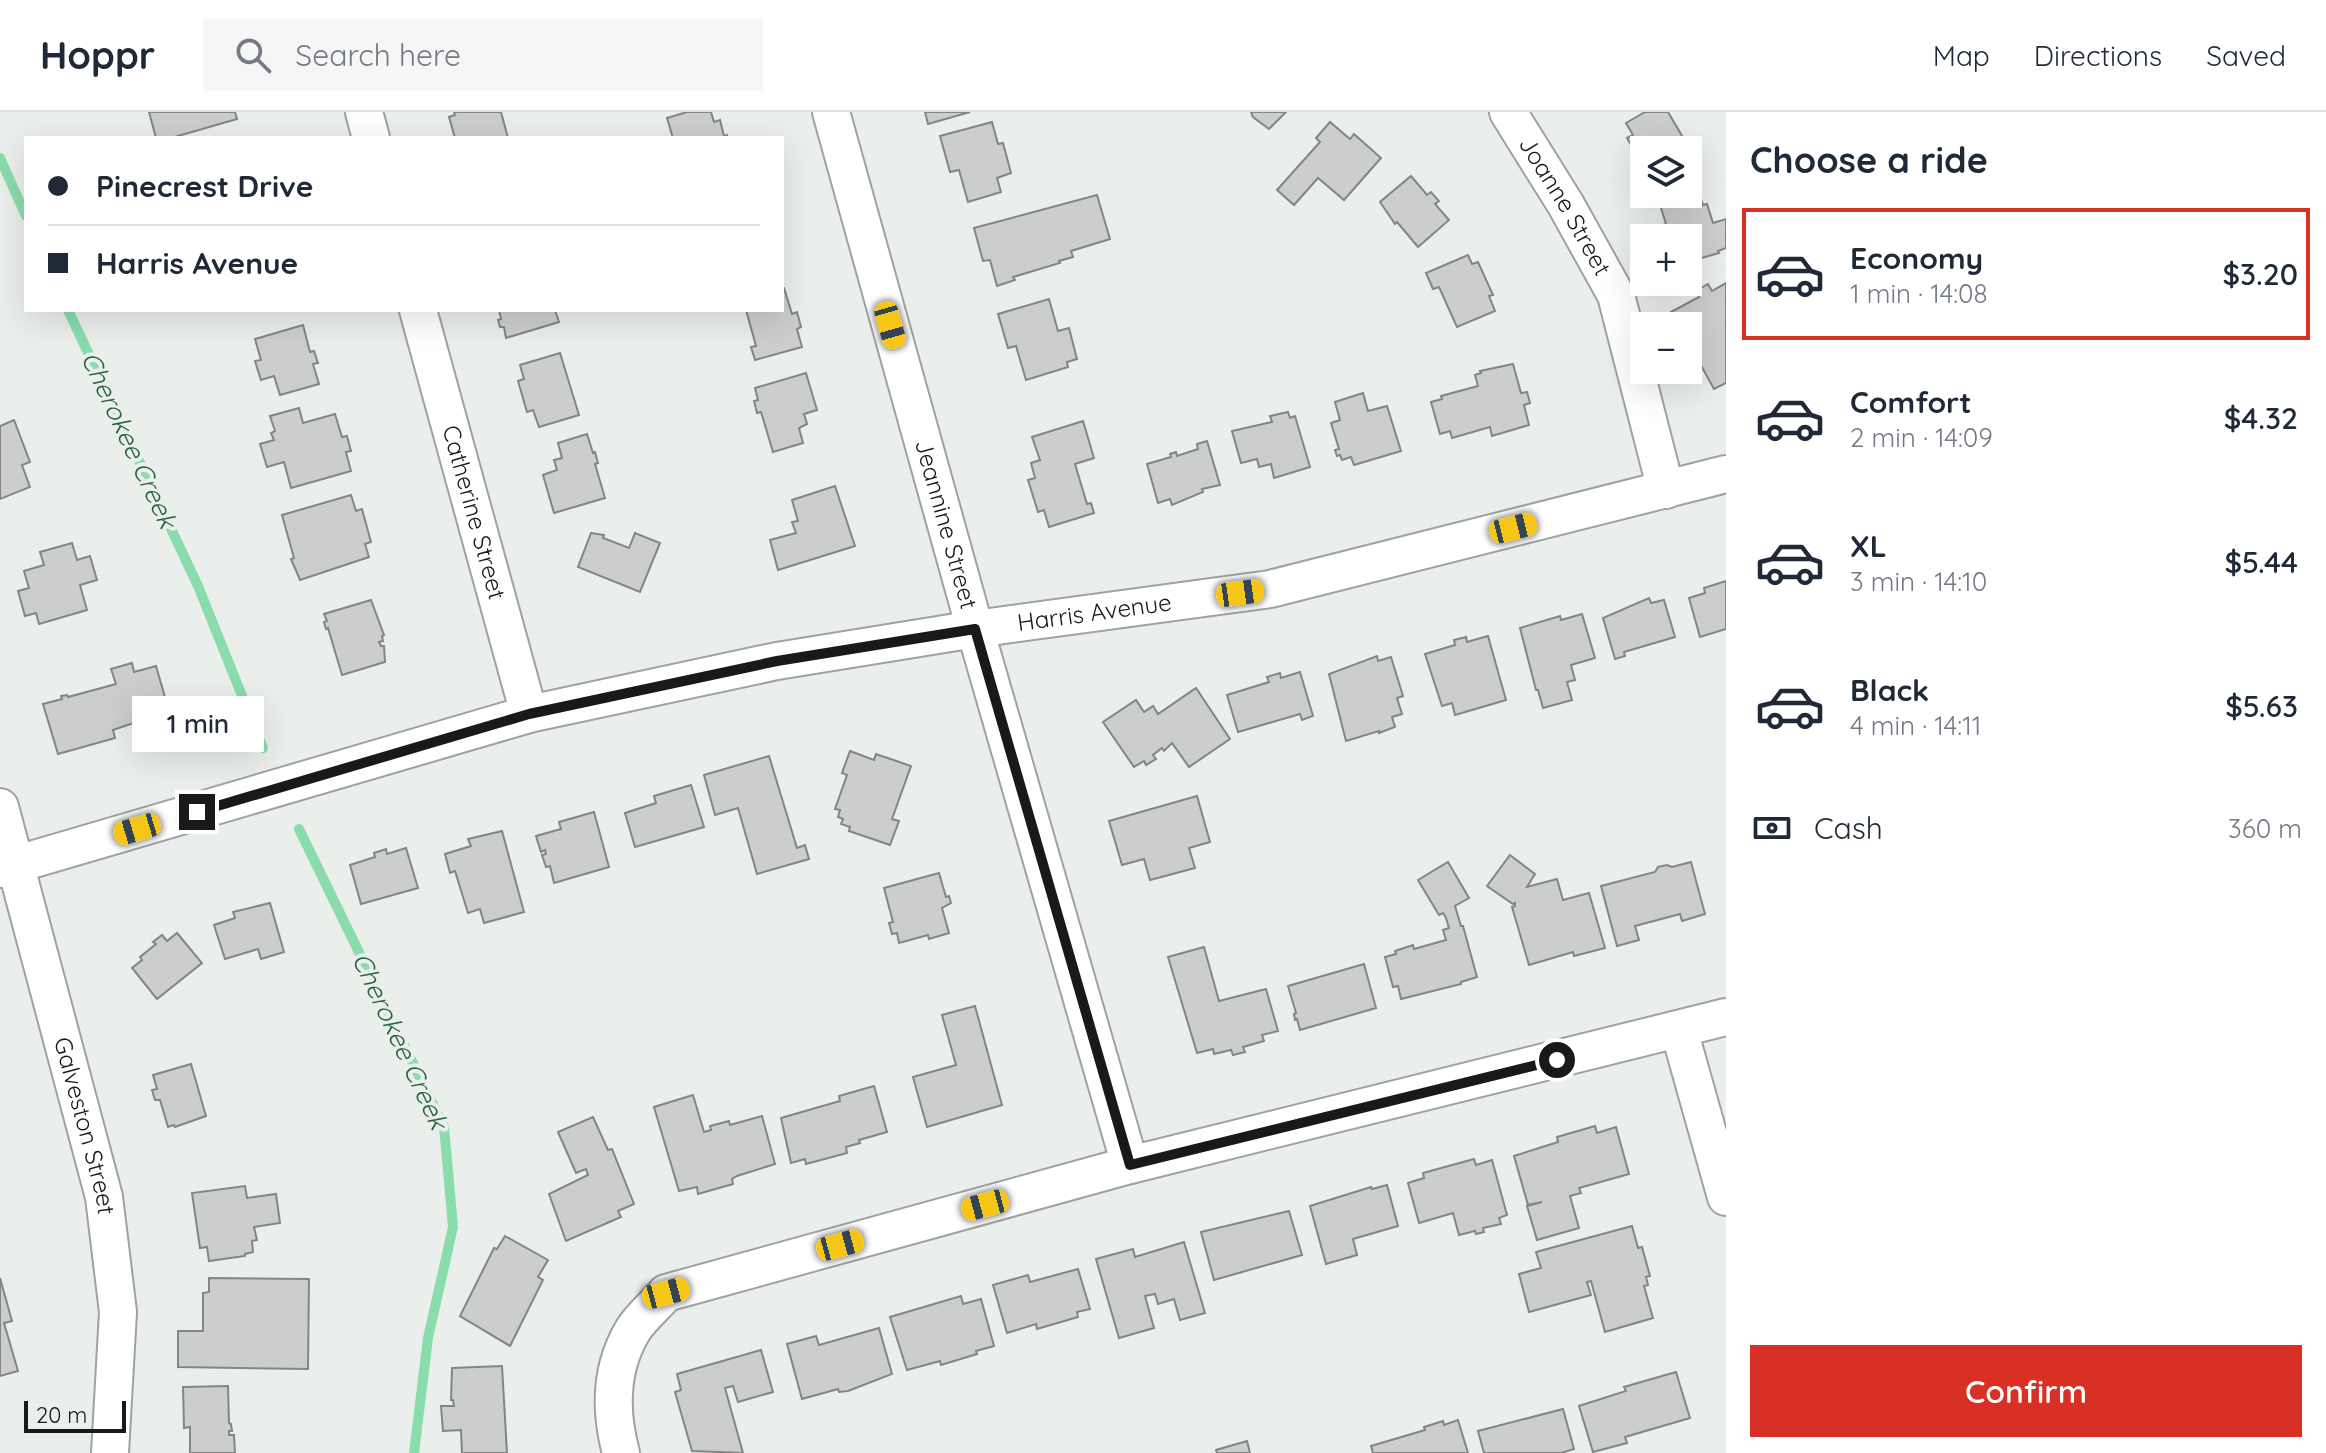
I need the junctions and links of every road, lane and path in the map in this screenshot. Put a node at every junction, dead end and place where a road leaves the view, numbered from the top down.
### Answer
1 (364, 112) edge
2 (831, 112) edge
3 (1508, 112) edge
4 (370, 136) edge
5 (419, 312) edge
6 (1726, 474) edge
7 (1666, 490) junction
8 (975, 629) junction
9 (529, 714) junction
10 (0, 807) edge
11 (8, 867) edge
12 (1726, 1017) edge
13 (1679, 1030) junction
14 (1130, 1165) junction
15 (1726, 1197) edge
16 (110, 1453) edge
17 (621, 1453) edge

1 - 4 street
2 - 8 street, Jeannine Street
3 - 7 street, Joanne Street
5 - 9 street, Catherine Street
6 - 7 street, Harris Avenue
7 - 8 street, Harris Avenue
8 - 9 street, Harris Avenue
8 - 14 street, Jeannine Street
9 - 11 street, Harris Avenue
10 - 11 street, Galveston Street
11 - 16 street, Galveston Street
12 - 13 street
13 - 14 street
13 - 15 street
14 - 17 street

